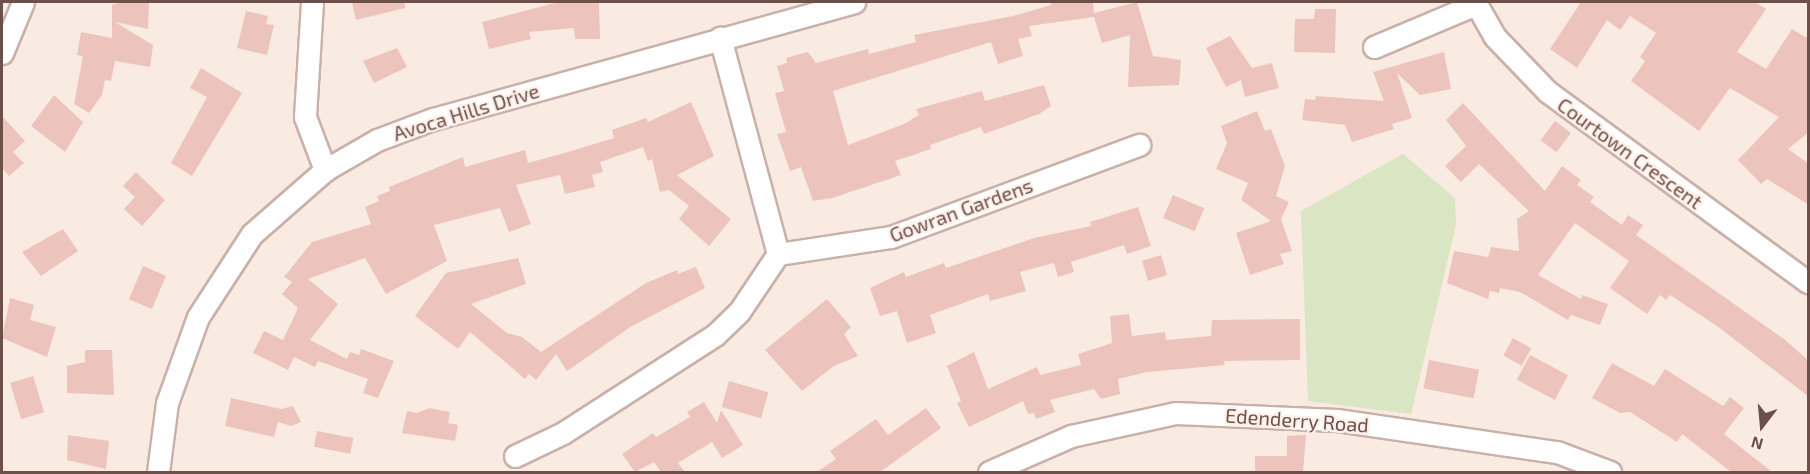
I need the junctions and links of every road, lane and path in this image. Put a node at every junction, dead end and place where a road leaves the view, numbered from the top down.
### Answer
1 (24, 2) edge
2 (312, 2) edge
3 (854, 2) edge
4 (1475, 3) edge
5 (720, 38) junction
6 (1374, 47) dead end
7 (2, 53) edge
8 (1139, 145) dead end
9 (325, 170) junction
10 (778, 254) junction
11 (1809, 282) edge
12 (515, 456) dead end
13 (158, 472) edge
14 (989, 472) edge
15 (1610, 472) edge

1 - 7 street
2 - 9 street
3 - 5 street, Avoca Hills Drive
4 - 6 street
4 - 11 street, Courtown Crescent
5 - 9 street, Avoca Hills Drive
5 - 10 street
8 - 10 street, Gowran Gardens
9 - 13 street, Avoca Hills Drive
10 - 12 street
14 - 15 street, Edenderry Road

